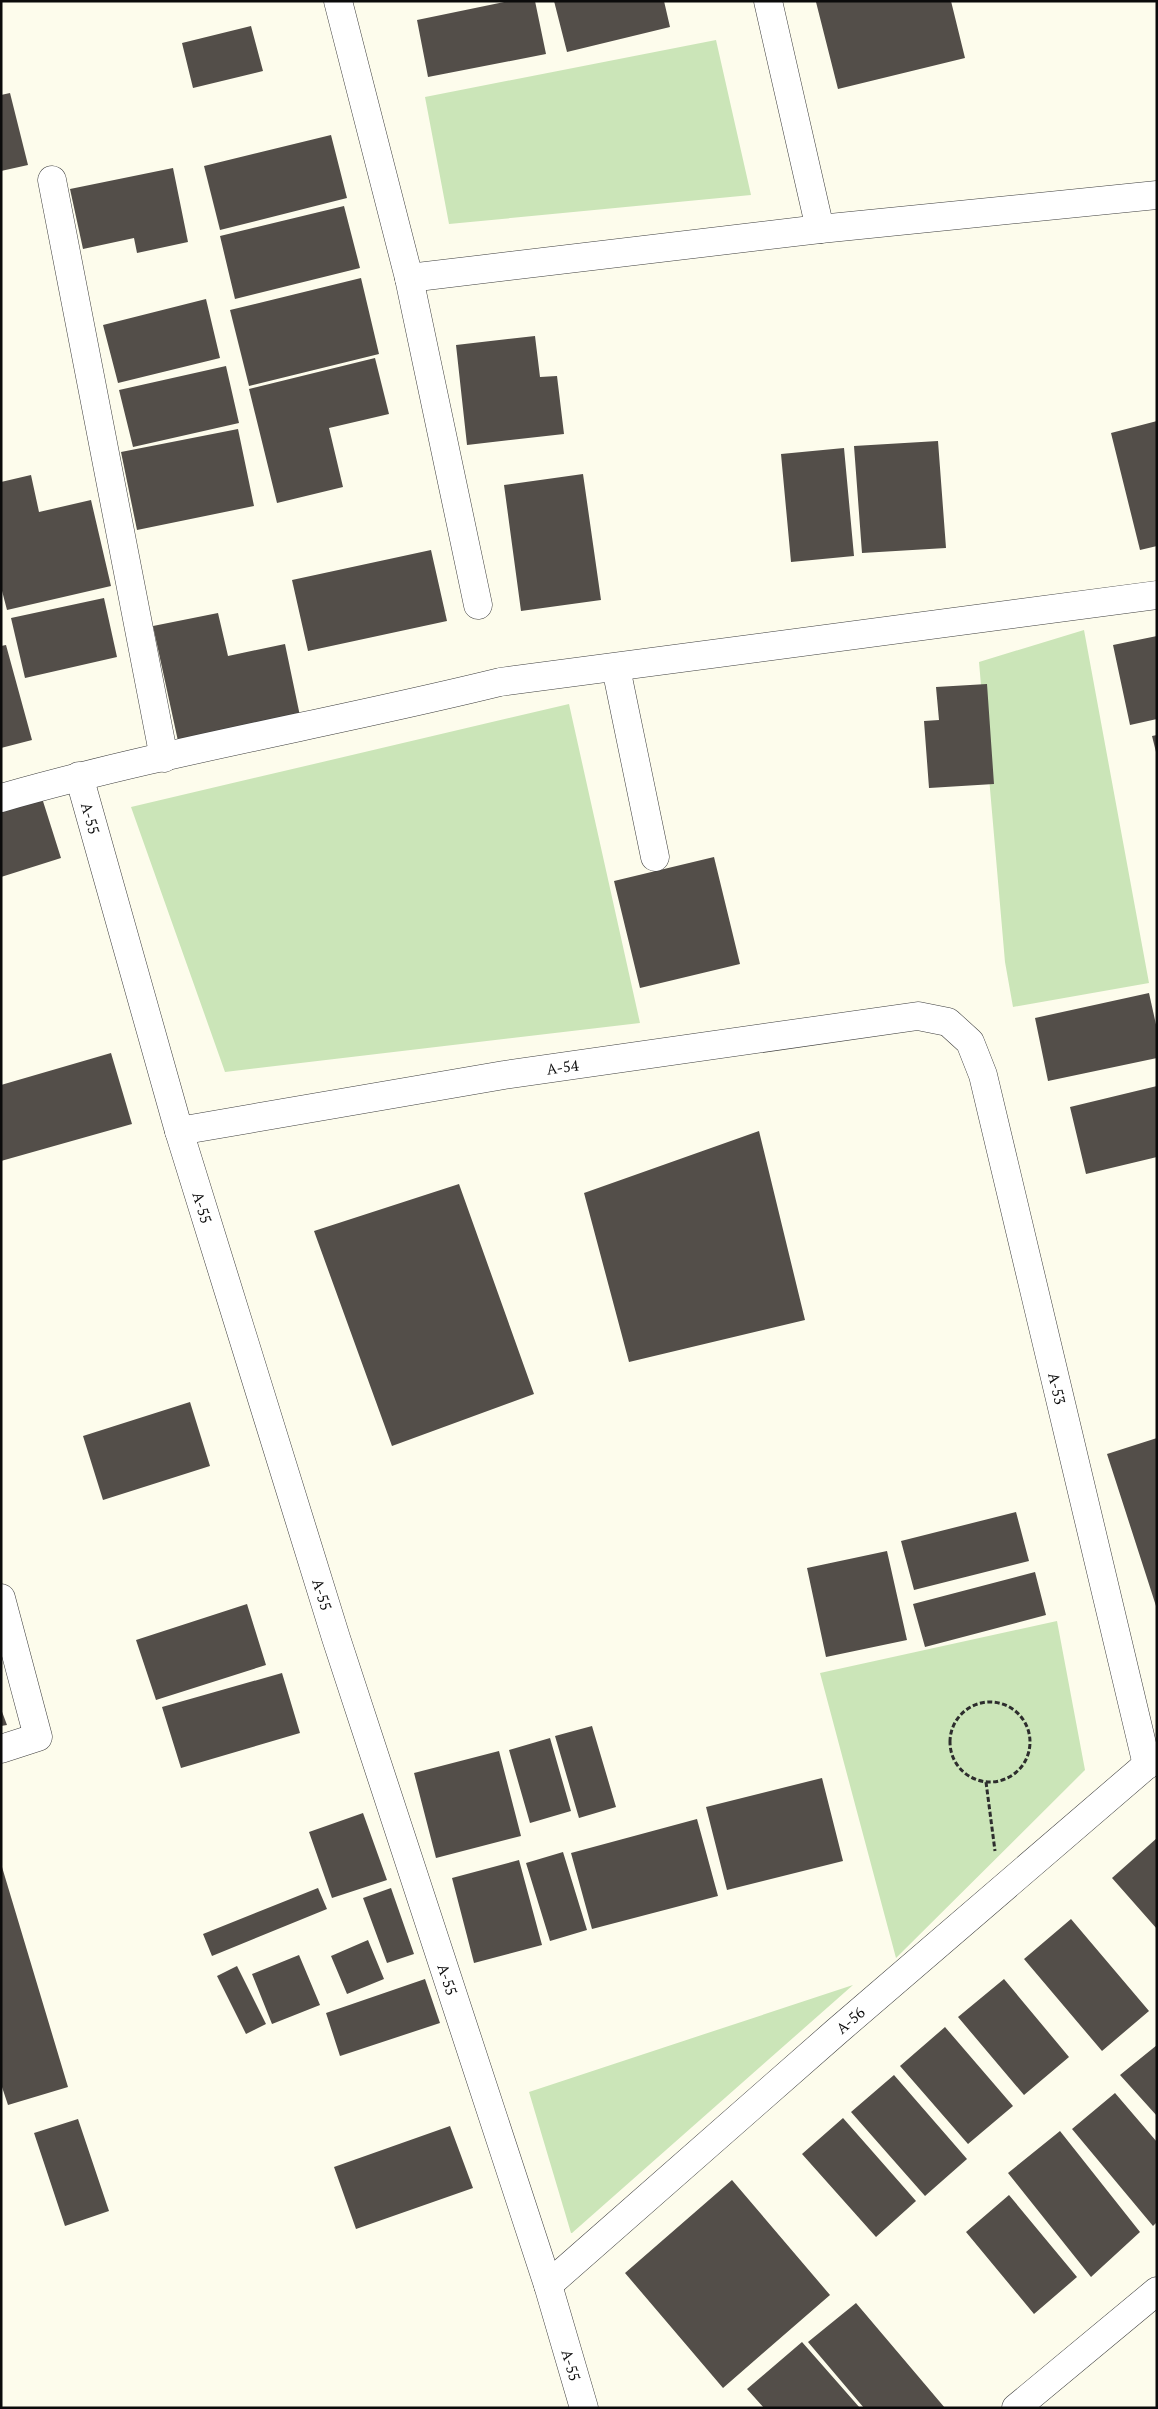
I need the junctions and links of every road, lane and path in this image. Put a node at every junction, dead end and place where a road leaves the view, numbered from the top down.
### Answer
1 (338, 1) edge
2 (768, 1) edge
3 (52, 180) dead end
4 (1157, 196) edge
5 (820, 229) junction
6 (409, 278) junction
7 (1157, 595) edge
8 (478, 605) dead end
9 (616, 668) junction
10 (164, 758) junction
11 (79, 776) junction
12 (1, 798) edge
13 (655, 857) dead end
14 (948, 1022) joint
15 (179, 1131) junction
16 (1, 1598) edge
17 (1, 1749) edge
18 (1152, 1761) edge
19 (986, 1782) junction
20 (1000, 1891) junction
21 (548, 2286) junction
22 (1157, 2291) edge
23 (584, 2408) edge
24 (1016, 2408) edge

1 - 6 street
2 - 5 street
3 - 10 street
4 - 5 street
5 - 6 street
6 - 8 street
7 - 9 street
9 - 10 street
9 - 13 street
10 - 11 street
11 - 12 street
11 - 15 street, A-55
14 - 15 street, A-54
14 - 18 street, A-53
15 - 21 street, A-55
16 - 17 street
18 - 20 street, A-56
19 - 19 path
19 - 20 path
20 - 21 street, A-56
21 - 23 street, A-55
22 - 24 street

